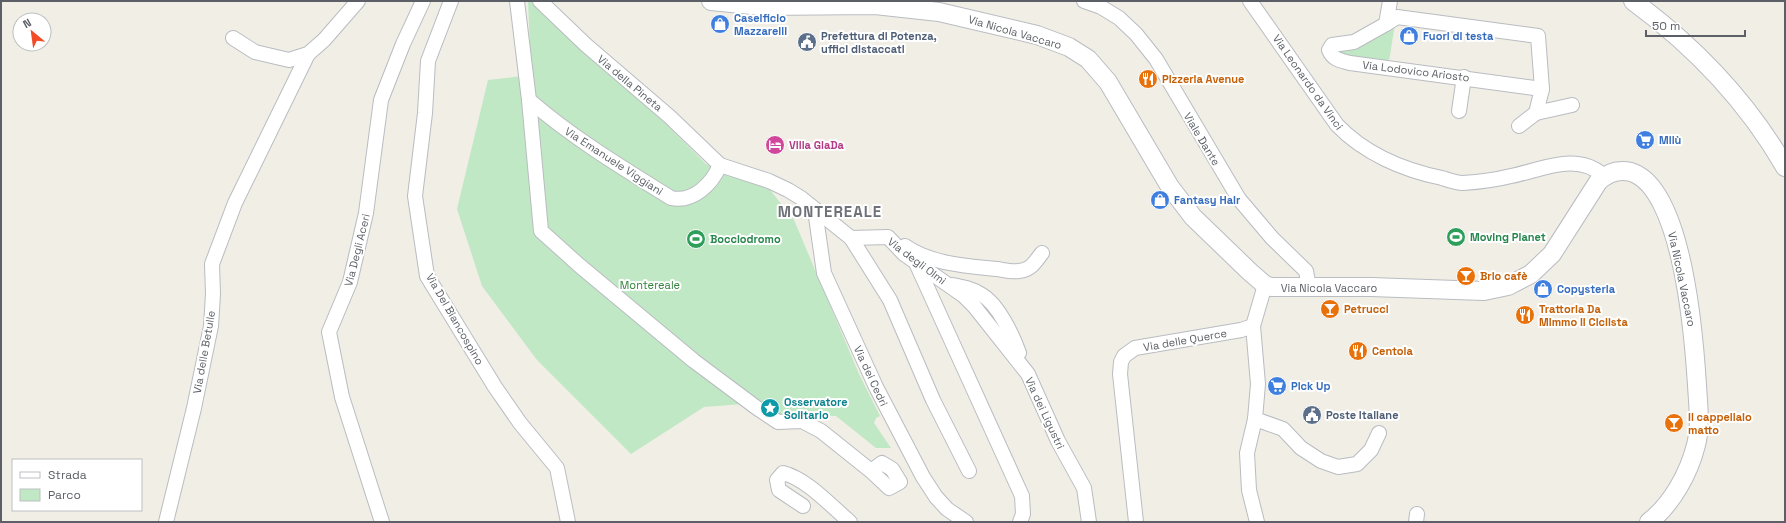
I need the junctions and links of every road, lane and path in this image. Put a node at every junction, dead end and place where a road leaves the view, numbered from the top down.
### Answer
1 (358, 1) edge
2 (423, 1) edge
3 (451, 1) edge
4 (517, 1) edge
5 (540, 1) edge
6 (712, 1) edge
7 (1084, 1) edge
8 (1250, 1) edge
9 (1390, 1) edge
10 (1633, 1) edge
11 (937, 6) edge
12 (1386, 24) junction
13 (233, 38) dead end
14 (308, 54) junction
15 (1464, 77) junction
16 (1542, 89) junction
17 (529, 100) junction
18 (1572, 105) dead end
19 (1459, 111) dead end
20 (1536, 113) junction
21 (1519, 126) dead end
22 (720, 165) junction
23 (1785, 167) edge
24 (1604, 176) junction
25 (815, 210) junction
26 (888, 237) junction
27 (850, 238) junction
28 (1042, 253) dead end
29 (917, 264) junction
30 (945, 283) junction
31 (1265, 285) junction
32 (1309, 288) junction
33 (964, 296) joint
34 (1253, 326) junction
35 (1028, 374) junction
36 (1255, 419) junction
37 (1379, 433) dead end
38 (871, 471) dead end
39 (969, 471) dead end
40 (803, 506) dead end
41 (166, 522) edge
42 (382, 522) edge
43 (568, 522) edge
44 (850, 522) edge
45 (966, 522) edge
46 (1020, 522) edge
47 (1089, 522) edge
48 (1136, 522) edge
49 (1257, 522) edge
50 (1650, 522) edge

1 - 14 street, Via delle Betulle
2 - 42 street, Via Degli Aceri
3 - 43 street, Via Del Biancospino
4 - 17 street
5 - 22 street, Via della Pineta
6 - 11 street, Via Nicola Vaccaro
7 - 32 street, Viale Dante
8 - 24 street, Via Leonardo da Vinci
9 - 12 street
10 - 23 street
11 - 31 street, Via Nicola Vaccaro
12 - 15 street, Via Lodovico Ariosto
12 - 16 street
13 - 14 street, Via delle Betulle
14 - 41 street, Via delle Betulle
15 - 16 street, Via Lodovico Ariosto
15 - 19 street
16 - 20 street
17 - 22 street, Via Emanuele Viggiani
17 - 38 street
18 - 20 street
20 - 21 street
22 - 25 street
24 - 32 street, Via Nicola Vaccaro
24 - 50 street, Via Nicola Vaccaro
25 - 27 street
25 - 45 street, Via dei Cedri
26 - 27 street, Via degli Olmi
26 - 28 street
26 - 29 street, Via degli Olmi
27 - 39 street
29 - 30 street, Via degli Olmi
29 - 46 street
30 - 33 street, Via degli Olmi
30 - 35 street
31 - 32 street, Via Nicola Vaccaro
31 - 34 street
33 - 35 street, Via dei Ligustri
34 - 36 street
34 - 48 street, Via delle Querce
35 - 47 street, Via dei Ligustri
36 - 37 street
36 - 49 street
40 - 44 street

